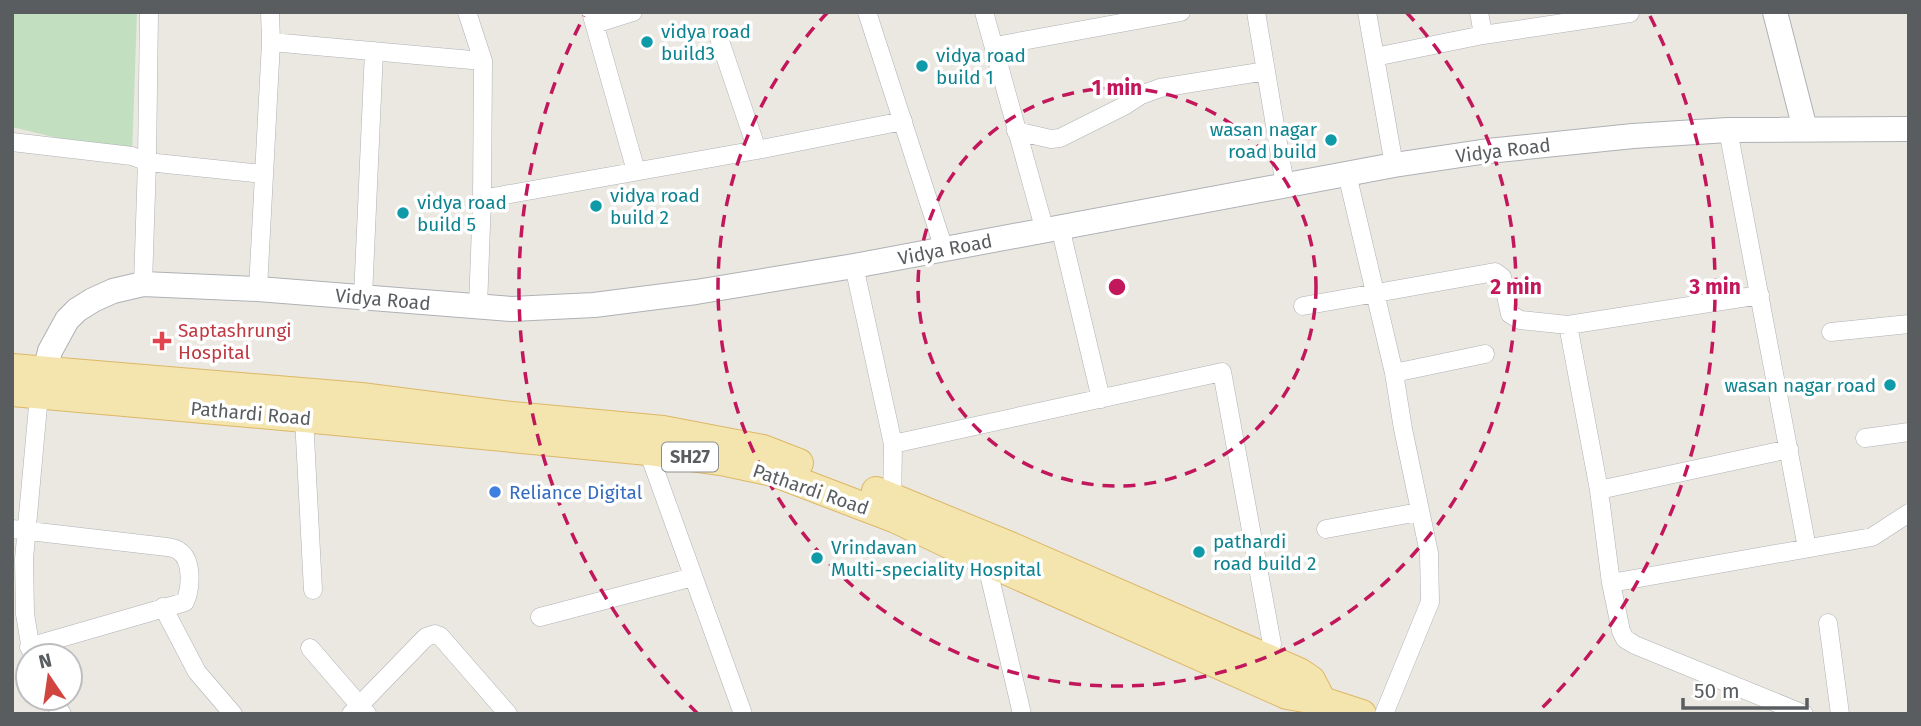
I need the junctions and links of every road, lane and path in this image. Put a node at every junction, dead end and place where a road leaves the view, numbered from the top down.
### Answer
1 (149, 12) edge
2 (270, 12) edge
3 (467, 12) edge
4 (633, 12) edge
5 (867, 12) edge
6 (984, 12) edge
7 (1181, 12) edge
8 (1256, 12) edge
9 (1367, 12) edge
10 (1479, 12) edge
11 (1636, 12) edge
12 (1774, 12) edge
13 (1630, 13) edge
14 (593, 18) edge
15 (1483, 35) junction
16 (720, 41) dead end
17 (271, 42) junction
18 (995, 46) junction
19 (374, 51) junction
20 (1375, 57) junction
21 (483, 61) junction
22 (1266, 71) junction
23 (903, 121) junction
24 (1805, 129) junction
25 (1909, 129) edge
26 (1728, 130) junction
27 (1016, 131) junction
28 (12, 142) edge
29 (757, 150) junction
30 (147, 163) junction
31 (1394, 165) junction
32 (636, 171) junction
33 (263, 174) junction
34 (1347, 174) junction
35 (1284, 185) junction
36 (482, 199) junction
37 (1053, 229) junction
38 (944, 249) junction
39 (854, 266) junction
40 (143, 284) junction
41 (258, 289) junction
42 (1375, 293) junction
43 (1760, 295) junction
44 (363, 297) junction
45 (1303, 306) dead end
46 (478, 307) junction
47 (1909, 324) edge
48 (1569, 325) junction
49 (1831, 332) dead end
50 (1485, 354) dead end
51 (12, 368) edge
52 (1394, 373) junction
53 (32, 386) edge
54 (1101, 399) junction
55 (304, 418) junction
56 (1909, 432) edge
57 (1865, 438) dead end
58 (647, 440) junction
59 (893, 444) junction
60 (1789, 449) junction
61 (1599, 490) junction
62 (892, 508) junction
63 (1419, 512) junction
64 (1909, 513) edge
65 (1326, 529) dead end
66 (19, 530) edge
67 (985, 548) junction
68 (1807, 548) junction
69 (693, 577) junction
70 (1611, 583) junction
71 (313, 590) dead end
72 (163, 607) junction
73 (19, 614) edge
74 (540, 617) dead end
75 (1828, 623) dead end
76 (27, 642) edge
77 (60, 642) edge
78 (310, 648) dead end
79 (1264, 671) junction
80 (1339, 708) edge
81 (359, 711) edge
82 (1020, 713) edge
83 (233, 714) edge
84 (508, 714) edge
85 (743, 714) edge
86 (1384, 714) edge
87 (1804, 714) edge
88 (1840, 714) edge

1 - 30 street
2 - 17 street
3 - 21 street
4 - 14 street
5 - 23 street
6 - 18 street
7 - 18 street
8 - 22 street
9 - 20 street
10 - 15 street
11 - 13 street
12 - 24 street
13 - 15 street
14 - 32 street
15 - 20 street
16 - 29 street
17 - 19 street
17 - 33 street
18 - 27 street
19 - 21 street
19 - 44 street
20 - 31 street
21 - 36 street
22 - 27 street
22 - 35 street
23 - 29 street
23 - 38 street
24 - 25 street, Vidya Road
24 - 26 street, Vidya Road
26 - 31 street, Vidya Road
26 - 43 street
27 - 37 street
28 - 30 street
29 - 32 street
30 - 33 street
30 - 40 street
31 - 34 street, Vidya Road
32 - 36 street
33 - 41 street
34 - 35 street, Vidya Road
34 - 42 street
35 - 37 street, Vidya Road
36 - 46 street
37 - 38 street, Vidya Road
37 - 54 street
38 - 39 street, Vidya Road
39 - 46 street, Vidya Road
39 - 59 street
40 - 41 street, Vidya Road
40 - 53 street, Vidya Road
41 - 44 street, Vidya Road
42 - 45 street
42 - 48 street
42 - 52 street
43 - 48 street
43 - 60 street
44 - 46 street, Vidya Road
47 - 49 street
48 - 61 street
50 - 52 street
51 - 53 main road
52 - 63 street
53 - 55 main road, Pathardi Road / SH27
53 - 58 main road
53 - 66 street
54 - 59 street
54 - 79 street
55 - 58 main road, Pathardi Road / SH27
55 - 71 street
56 - 57 street
58 - 62 main road, Pathardi Road / SH27
58 - 69 street
59 - 62 street
60 - 61 street
60 - 68 street
61 - 70 street
62 - 67 main road, Pathardi Road / SH27
63 - 65 street
63 - 86 street
64 - 68 street
66 - 72 street
66 - 73 street
67 - 79 main road, Pathardi Road / SH27
67 - 82 street
68 - 70 street
69 - 74 street
69 - 85 street
70 - 87 street
72 - 77 street
72 - 83 street
73 - 76 street
75 - 88 street
78 - 81 street
79 - 80 main road, Pathardi Road / SH27
81 - 84 street

